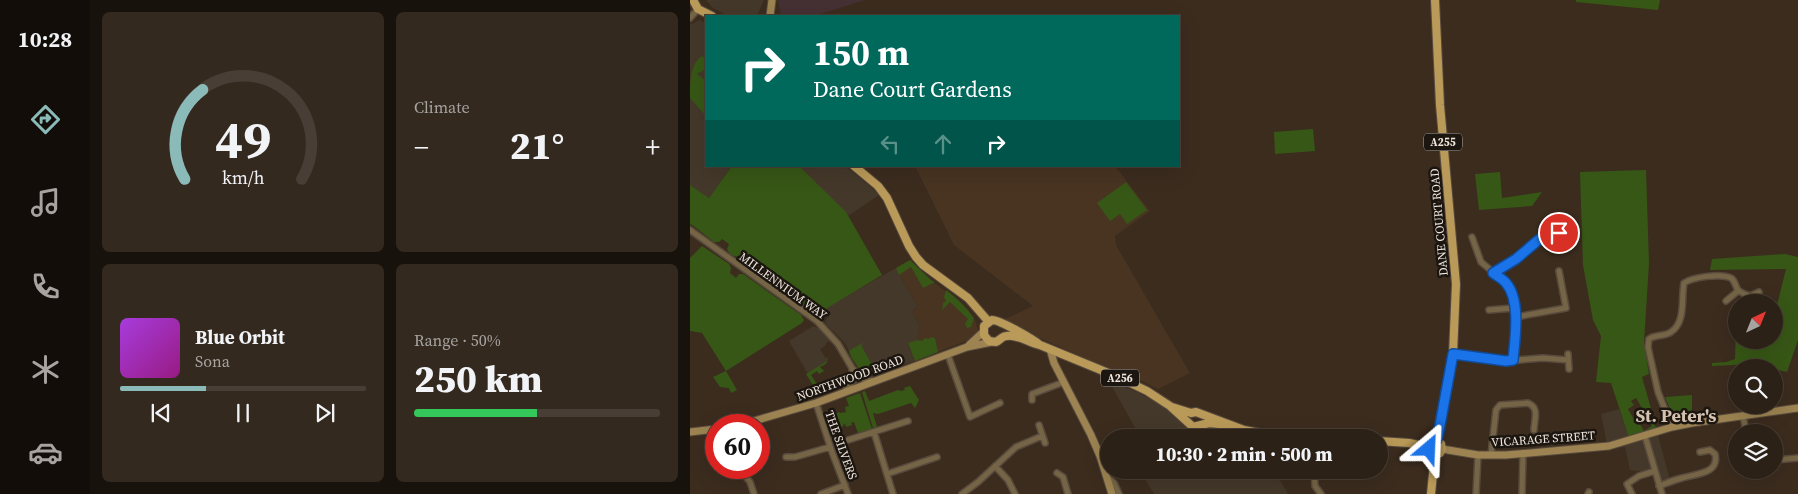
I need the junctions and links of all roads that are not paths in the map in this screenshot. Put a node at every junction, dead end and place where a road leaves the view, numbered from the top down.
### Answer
1 (693, 0) edge
2 (1435, 0) edge
3 (698, 10) junction
4 (710, 15) edge
5 (690, 18) edge
6 (855, 167) edge
7 (690, 230) edge
8 (1559, 233) dead end
9 (1472, 236) dead end
10 (1493, 273) junction
11 (1567, 275) dead end
12 (1738, 290) junction
13 (1759, 292) dead end
14 (964, 296) junction
15 (1726, 301) dead end
16 (1514, 308) junction
17 (1489, 310) dead end
18 (1516, 317) junction
19 (988, 321) junction
20 (1002, 323) junction
21 (983, 331) junction
22 (1003, 336) junction
23 (992, 342) junction
24 (1040, 345) junction
25 (967, 347) junction
26 (1050, 349) junction
27 (1453, 354) junction
28 (1568, 354) dead end
29 (948, 355) junction
30 (1513, 360) junction
31 (1568, 360) junction
32 (852, 368) junction
33 (1569, 369) dead end
34 (874, 381) junction
35 (1064, 382) junction
36 (842, 394) junction
37 (1032, 400) dead end
38 (816, 403) junction
39 (1000, 404) dead end
40 (1170, 406) junction
41 (1798, 408) edge
42 (1191, 413) junction
43 (1201, 414) junction
44 (770, 416) edge
45 (1743, 416) junction
46 (908, 421) dead end
47 (1187, 421) junction
48 (1201, 424) junction
49 (1745, 424) edge
50 (1039, 425) dead end
51 (1229, 425) junction
52 (1533, 427) dead end
53 (1672, 427) junction
54 (1241, 429) edge
55 (705, 430) edge
56 (690, 432) edge
57 (874, 432) junction
58 (1042, 436) junction
59 (1645, 436) junction
60 (848, 440) dead end
61 (1436, 441) junction
62 (1388, 442) edge
63 (1045, 443) dead end
64 (830, 446) junction
65 (1429, 447) junction
66 (1438, 452) junction
67 (1700, 452) dead end
68 (1523, 454) junction
69 (1478, 455) junction
70 (1491, 455) junction
71 (786, 457) dead end
72 (937, 457) dead end
73 (1100, 458) edge
74 (1798, 458) edge
75 (1783, 459) edge
76 (995, 466) junction
77 (1655, 470) junction
78 (1057, 473) dead end
79 (887, 474) junction
80 (748, 479) edge
81 (1108, 479) edge
82 (1109, 479) edge
83 (1315, 479) edge
84 (845, 485) junction
85 (1659, 486) junction
86 (754, 494) edge
87 (821, 494) edge
88 (848, 494) edge
89 (893, 494) edge
90 (962, 494) edge
91 (1015, 494) edge
92 (1068, 494) edge
93 (1112, 494) edge
94 (1120, 494) edge
95 (1321, 494) edge
96 (1432, 494) edge
97 (1476, 494) edge
98 (1522, 494) edge
99 (1632, 494) edge
100 (1662, 494) edge

1 - 3 main road
2 - 27 main road, DANE COURT ROAD / A255
3 - 4 main road
3 - 5 street
6 - 14 main road
7 - 32 street, MILLENNIUM WAY
8 - 10 street
9 - 10 street
10 - 16 street
11 - 18 street
12 - 13 street
12 - 15 street
12 - 53 street
14 - 19 main road
14 - 21 main road
16 - 17 street
16 - 18 street
18 - 30 street
19 - 20 main road, A256
19 - 21 main road
20 - 22 main road
20 - 24 main road, A256
21 - 23 main road
21 - 25 street, NORTHWOOD ROAD
22 - 23 main road
22 - 24 main road, A256
23 - 25 street, NORTHWOOD ROAD
24 - 26 main road, A256
25 - 29 street, NORTHWOOD ROAD
26 - 35 street
26 - 40 main road, A256
27 - 30 street
27 - 61 main road, DANE COURT ROAD / A255
28 - 31 street
29 - 34 street, NORTHWOOD ROAD
29 - 39 street
30 - 31 street
31 - 33 street
32 - 34 street, MILLENNIUM WAY
32 - 36 street
34 - 36 street, NORTHWOOD ROAD
35 - 37 street
35 - 73 street
36 - 38 street, NORTHWOOD ROAD
38 - 44 street, NORTHWOOD ROAD
38 - 64 street, THE SILVERS
40 - 42 main road, A256
40 - 47 main road, A256
41 - 45 street, VICARAGE STREET
42 - 43 main road
42 - 47 main road
43 - 48 main road
43 - 51 main road
45 - 49 street
45 - 53 street, VICARAGE STREET
46 - 57 street
47 - 48 main road
48 - 51 main road
50 - 58 street
51 - 54 main road
52 - 70 street
53 - 59 street, VICARAGE STREET
55 - 56 street
57 - 60 street
57 - 79 street
58 - 63 street
58 - 76 street
59 - 68 street, VICARAGE STREET
59 - 77 street
61 - 65 main road
61 - 66 main road
62 - 65 main road
64 - 71 street
64 - 84 street, THE SILVERS
65 - 66 main road
66 - 69 street, VICARAGE STREET
66 - 96 main road
67 - 85 street
68 - 70 street, VICARAGE STREET
68 - 98 street
69 - 70 street, VICARAGE STREET
69 - 97 street
72 - 79 street
74 - 75 street
76 - 90 street
76 - 91 street
77 - 85 street
77 - 99 street
78 - 92 street
79 - 89 street
80 - 86 street
81 - 93 street
82 - 94 street
83 - 95 street
84 - 87 street
84 - 88 street, THE SILVERS
85 - 100 street

